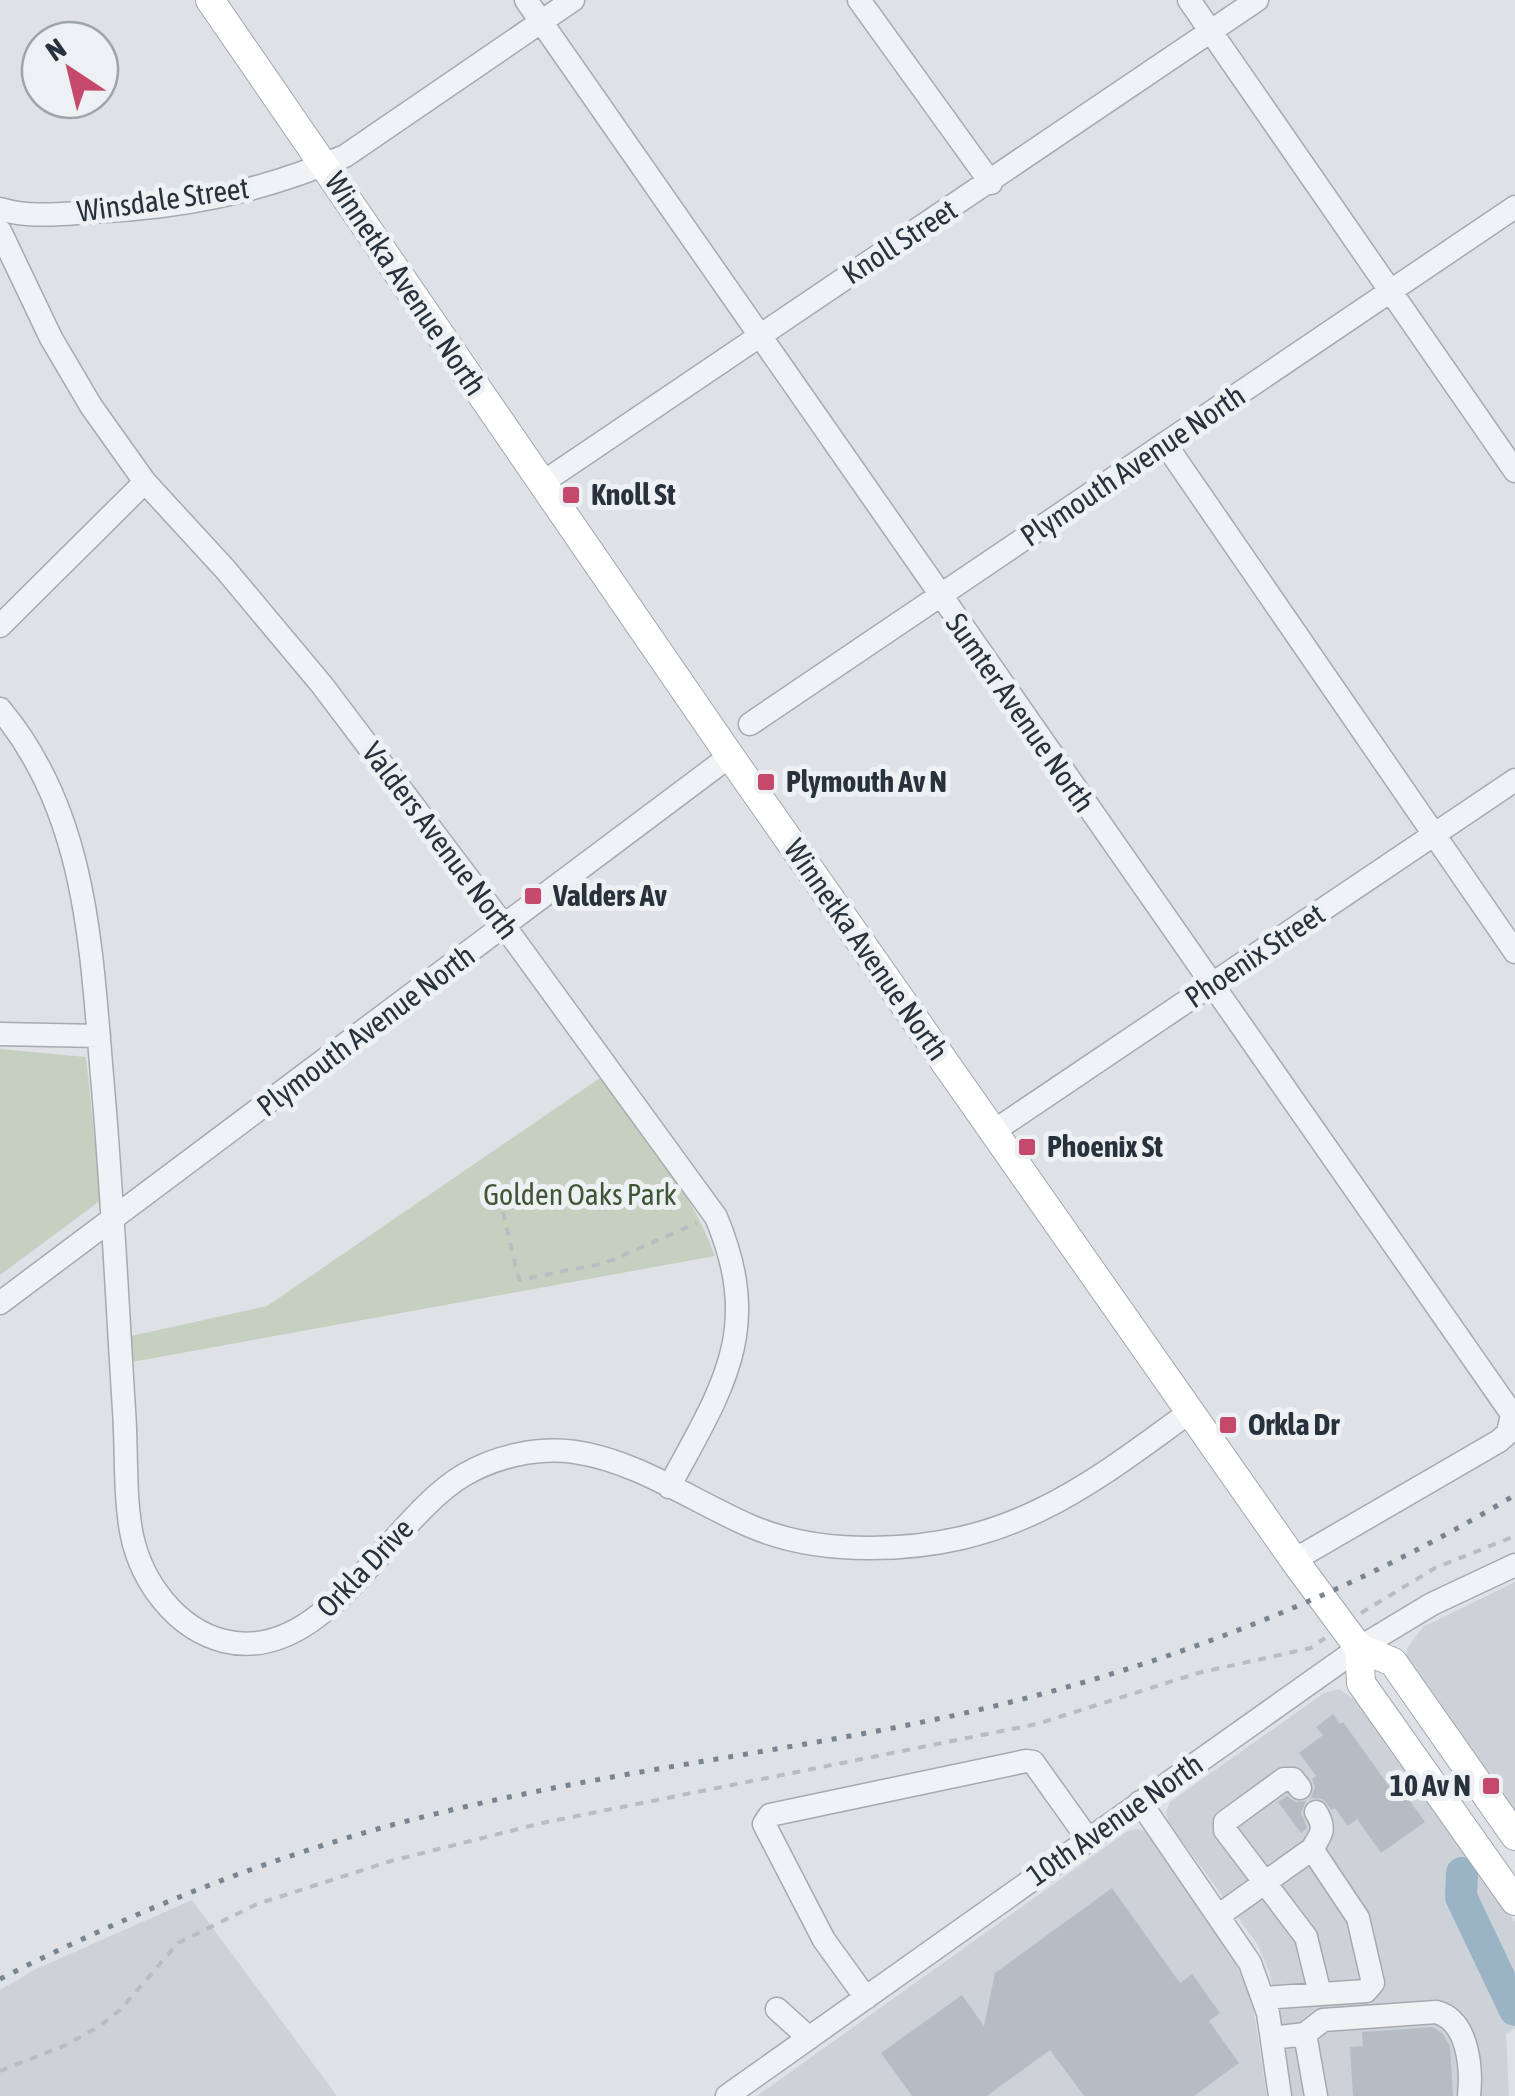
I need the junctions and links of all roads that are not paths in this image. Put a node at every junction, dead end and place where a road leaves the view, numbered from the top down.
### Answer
1 (210, 0) edge
2 (526, 0) edge
3 (573, 0) edge
4 (859, 0) edge
5 (1188, 0) edge
6 (1257, 0) edge
7 (541, 21) junction
8 (1210, 32) junction
9 (324, 165) junction
10 (990, 182) junction
11 (1515, 207) edge
12 (0, 209) edge
13 (0, 231) edge
14 (1390, 291) junction
15 (759, 335) junction
16 (1166, 445) junction
17 (1515, 471) edge
18 (145, 482) junction
19 (542, 483) junction
20 (939, 596) junction
21 (0, 626) edge
22 (0, 709) edge
23 (750, 724) dead end
24 (730, 756) junction
25 (1515, 780) edge
26 (1432, 835) junction
27 (505, 927) junction
28 (1515, 952) edge
29 (1210, 986) junction
30 (0, 1034) edge
31 (98, 1036) junction
32 (994, 1132) junction
33 (114, 1218) junction
34 (0, 1304) edge
35 (1191, 1411) junction
36 (669, 1487) junction
37 (1294, 1560) junction
38 (1515, 1566) edge
39 (1351, 1637) junction
40 (1300, 1788) dead end
41 (1140, 1802) junction
42 (1316, 1812) dead end
43 (1515, 1836) edge
44 (1088, 1838) junction
45 (1312, 1849) junction
46 (1265, 1883) junction
47 (1515, 1901) edge
48 (1218, 1916) junction
49 (1320, 1994) junction
50 (866, 1998) junction
51 (1264, 1998) junction
52 (777, 2009) dead end
53 (1306, 2034) junction
54 (809, 2038) junction
55 (1272, 2038) junction
56 (1286, 2095) edge
57 (728, 2096) edge
58 (1316, 2096) edge
59 (1469, 2096) edge

1 - 9 main road, Winnetka Avenue North
2 - 7 street, Sumter Avenue North
3 - 7 street, Winsdale Street
4 - 10 street
5 - 8 street
6 - 8 street, Knoll Street
7 - 9 street, Winsdale Street
7 - 15 street, Sumter Avenue North
8 - 10 street, Knoll Street
8 - 14 street
9 - 12 street, Winsdale Street
9 - 19 main road, Winnetka Avenue North
10 - 15 street, Knoll Street
11 - 14 street, Plymouth Avenue North
13 - 18 street, Valders Avenue North
14 - 16 street, Plymouth Avenue North
14 - 17 street
15 - 19 street, Knoll Street
15 - 20 street, Sumter Avenue North
16 - 20 street, Plymouth Avenue North
16 - 26 street
18 - 21 street
18 - 27 street, Valders Avenue North
19 - 24 main road, Winnetka Avenue North
20 - 23 street, Plymouth Avenue North
20 - 29 street, Sumter Avenue North
22 - 31 street, Orkla Drive
24 - 27 street, Plymouth Avenue North
24 - 32 main road, Winnetka Avenue North
25 - 26 street, Phoenix Street
26 - 28 street
26 - 29 street, Phoenix Street
27 - 33 street, Plymouth Avenue North
27 - 36 street, Valders Avenue North
29 - 32 street, Phoenix Street
29 - 37 street, Sumter Avenue North
30 - 31 street
31 - 33 street, Orkla Drive
32 - 35 main road, Winnetka Avenue North
33 - 34 street, Plymouth Avenue North
33 - 36 street, Orkla Drive
35 - 36 street, Orkla Drive
35 - 37 main road, Winnetka Avenue North
37 - 39 main road, Winnetka Avenue North
38 - 39 street, 10th Avenue North
39 - 41 street, 10th Avenue North
39 - 43 main road, Winnetka Avenue North
39 - 47 main road, Winnetka Avenue North
40 - 46 street
41 - 44 street, 10th Avenue North
41 - 48 street
42 - 45 street
44 - 50 street, 10th Avenue North
44 - 50 street
45 - 46 street
45 - 49 street
46 - 48 street
46 - 49 street
48 - 51 street
49 - 51 street
50 - 54 street, 10th Avenue North
51 - 55 street
52 - 54 street
53 - 55 street
53 - 58 street
53 - 59 street
54 - 57 street, 10th Avenue North
55 - 56 street

